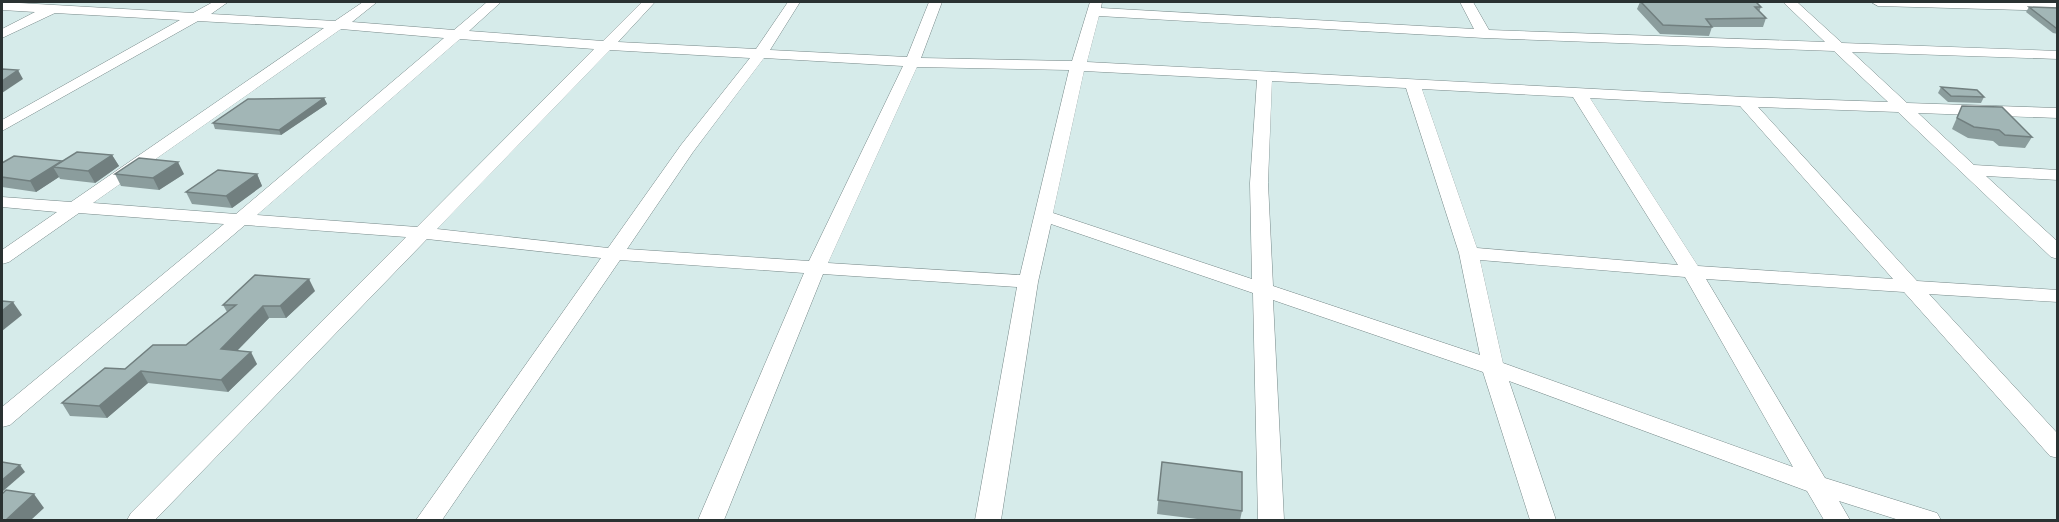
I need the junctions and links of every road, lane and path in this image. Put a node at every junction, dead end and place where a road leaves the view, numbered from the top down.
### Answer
1 (68, 2) edge
2 (222, 2) edge
3 (371, 2) edge
4 (495, 2) edge
5 (649, 2) edge
6 (794, 2) edge
7 (936, 2) edge
8 (1467, 2) edge
9 (1790, 2) edge
10 (1878, 2) edge
11 (2, 6) edge
12 (1094, 7) edge
13 (2058, 7) edge
14 (54, 8) junction
15 (194, 17) junction
16 (339, 25) junction
17 (2, 34) edge
18 (1484, 34) junction
19 (454, 35) junction
20 (605, 45) junction
21 (1839, 48) junction
22 (761, 53) junction
23 (2058, 55) edge
24 (912, 62) junction
25 (1078, 66) junction
26 (1265, 78) junction
27 (1413, 86) junction
28 (1579, 94) junction
29 (1745, 102) junction
30 (1901, 107) junction
31 (2058, 113) edge
32 (2, 126) edge
33 (1971, 170) junction
34 (2058, 175) edge
35 (2, 202) edge
36 (75, 208) junction
37 (1045, 216) junction
38 (240, 220) junction
39 (423, 234) junction
40 (1469, 253) junction
41 (2058, 253) edge
42 (614, 254) junction
43 (2, 258) edge
44 (816, 268) junction
45 (1692, 272) junction
46 (1028, 282) junction
47 (1908, 286) junction
48 (1262, 288) junction
49 (2058, 296) edge
50 (1493, 367) junction
51 (2, 418) edge
52 (2058, 450) edge
53 (1818, 485) junction
54 (140, 520) edge
55 (429, 520) edge
56 (711, 520) edge
57 (988, 520) edge
58 (1271, 520) edge
59 (1543, 520) edge
60 (1837, 520) edge
61 (1928, 520) edge

1 - 14 street
2 - 15 street
3 - 16 street
4 - 19 street
5 - 20 street
6 - 22 street
7 - 24 street
8 - 18 street
9 - 21 street
10 - 13 street
11 - 14 street
12 - 18 street
12 - 25 street
14 - 15 street
14 - 17 street
15 - 16 street
15 - 32 street
16 - 19 street
16 - 36 street
18 - 21 street
19 - 20 street
19 - 38 street
20 - 22 street
20 - 39 street
21 - 23 street
21 - 30 street
22 - 24 street
22 - 42 street
24 - 25 street
24 - 44 street
25 - 26 street
25 - 37 street
26 - 27 street
26 - 48 street
27 - 28 street
27 - 40 street
28 - 29 street
28 - 45 street
29 - 30 street
29 - 47 street
30 - 31 street
30 - 33 street
33 - 34 street
33 - 41 street
35 - 36 street
36 - 38 street
36 - 43 street
37 - 46 street
37 - 48 street
38 - 39 street
38 - 51 street
39 - 42 street
39 - 54 street
40 - 45 street
40 - 50 street
42 - 44 street
42 - 55 street
44 - 46 street
44 - 56 street
45 - 47 street
45 - 53 street
46 - 57 street
47 - 49 street
47 - 52 street
48 - 50 street
48 - 58 street
50 - 53 street
50 - 59 street
53 - 60 street
53 - 61 street

